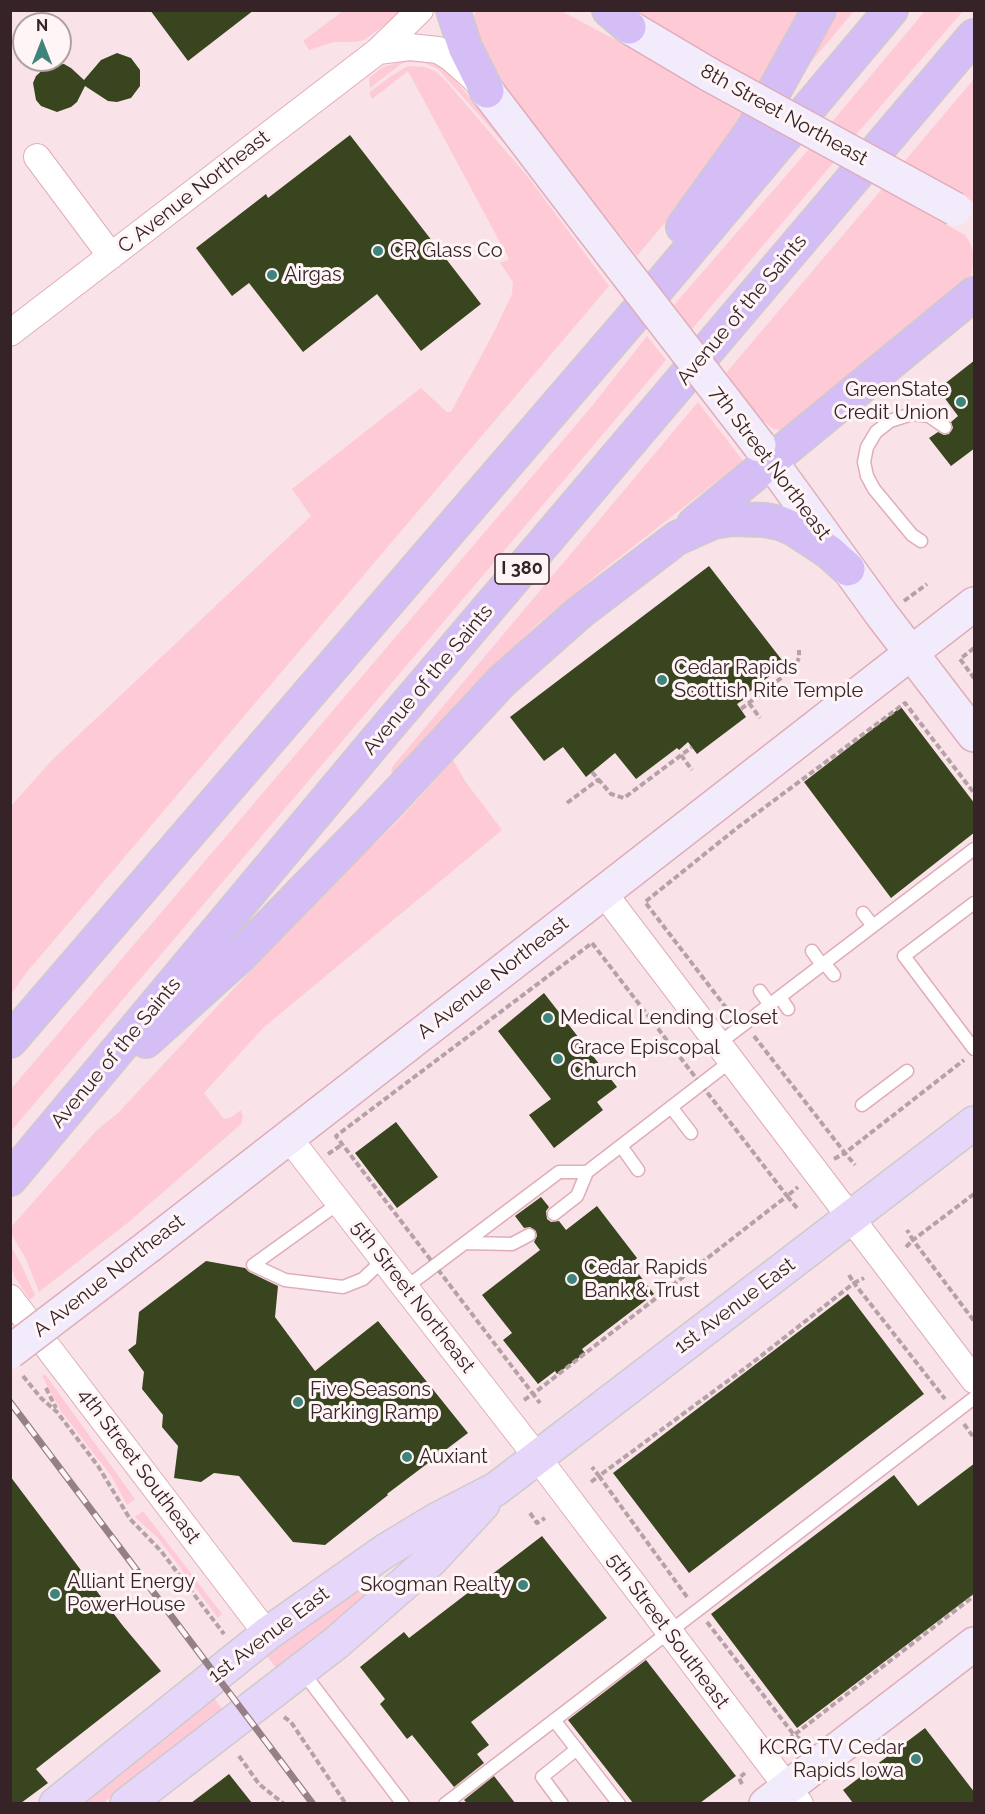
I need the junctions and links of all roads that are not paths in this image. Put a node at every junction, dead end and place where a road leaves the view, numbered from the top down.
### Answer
1 (420, 10) edge
2 (453, 10) edge
3 (593, 10) edge
4 (819, 10) edge
5 (891, 10) edge
6 (619, 19) edge
7 (975, 36) edge
8 (378, 51) junction
9 (487, 90) junction
10 (38, 157) dead end
11 (965, 214) edge
12 (111, 256) junction
13 (975, 294) edge
14 (10, 333) edge
15 (554, 408) junction
16 (945, 427) dead end
17 (765, 453) junction
18 (677, 538) junction
19 (921, 541) dead end
20 (848, 568) junction
21 (975, 604) edge
22 (911, 652) junction
23 (975, 735) edge
24 (975, 849) edge
25 (603, 892) junction
26 (975, 903) edge
27 (863, 913) dead end
28 (873, 926) junction
29 (812, 951) dead end
30 (823, 964) junction
31 (834, 975) dead end
32 (760, 992) dead end
33 (775, 1001) junction
34 (788, 1009) dead end
35 (10, 1041) edge
36 (975, 1049) edge
37 (725, 1052) junction
38 (907, 1071) dead end
39 (72, 1105) junction
40 (862, 1105) dead end
41 (671, 1107) junction
42 (975, 1124) edge
43 (691, 1133) dead end
44 (288, 1137) junction
45 (621, 1146) junction
46 (638, 1170) dead end
47 (587, 1172) junction
48 (10, 1179) edge
49 (339, 1203) junction
50 (554, 1214) dead end
51 (850, 1218) junction
52 (529, 1235) dead end
53 (465, 1243) junction
54 (383, 1260) junction
55 (405, 1288) junction
56 (10, 1298) edge
57 (14, 1360) edge
58 (975, 1380) edge
59 (975, 1398) edge
60 (537, 1457) junction
61 (496, 1489) junction
62 (669, 1632) junction
63 (267, 1635) junction
64 (975, 1644) edge
65 (301, 1670) junction
66 (554, 1720) junction
67 (577, 1749) junction
68 (774, 1795) edge
69 (56, 1803) edge
70 (127, 1803) edge
71 (404, 1803) edge
72 (445, 1803) edge
73 (562, 1803) edge
74 (619, 1803) edge

1 - 8 street
2 - 9 highway
3 - 6 street, 8th Street Northeast
4 - 15 highway
5 - 15 highway
6 - 11 main road, 8th Street Northeast, bridge
7 - 39 highway, Avenue of the Saints / I 380
8 - 9 street, 7th Street Northeast
8 - 12 street, C Avenue Northeast
9 - 17 main road, 7th Street Northeast, bridge
10 - 12 street
12 - 14 street, C Avenue Northeast
13 - 17 highway
15 - 35 highway
16 - 19 lane
17 - 18 highway
17 - 20 main road, 7th Street Northeast
18 - 20 highway
18 - 39 highway
20 - 22 main road, 7th Street Northeast
21 - 22 main road, A Avenue Northeast
22 - 23 main road, 7th Street Northeast
22 - 25 main road, A Avenue Northeast
24 - 28 lane
25 - 37 street
25 - 44 main road, A Avenue Northeast
26 - 36 lane
27 - 28 lane
28 - 30 lane
29 - 30 lane
30 - 31 lane
30 - 33 lane
32 - 33 lane
33 - 34 lane
33 - 37 lane
37 - 41 lane
37 - 51 street
38 - 40 lane
39 - 48 highway, Avenue of the Saints / I 380
41 - 43 lane
41 - 45 lane
42 - 51 main road, 1st Avenue East
44 - 49 street, 5th Street Northeast
44 - 57 main road, A Avenue Northeast, bridge
45 - 46 lane
45 - 47 lane
47 - 50 lane
47 - 53 lane
49 - 54 street, 5th Street Northeast
49 - 54 lane
51 - 58 street
51 - 60 main road, 1st Avenue East
52 - 53 lane
53 - 55 lane
54 - 55 street, 5th Street Northeast
55 - 60 street, 5th Street Northeast
56 - 63 street, 4th Street Southeast
59 - 62 lane
60 - 61 main road, 1st Avenue East
60 - 62 street, 5th Street Southeast
61 - 63 main road, 1st Avenue East
61 - 65 main road, 1st Avenue East
62 - 66 lane
62 - 68 street, 5th Street Southeast
63 - 69 main road, 1st Avenue East
64 - 68 main road
65 - 70 main road, 1st Avenue East
65 - 71 lane
66 - 67 lane
66 - 72 lane
67 - 73 lane
67 - 74 lane

